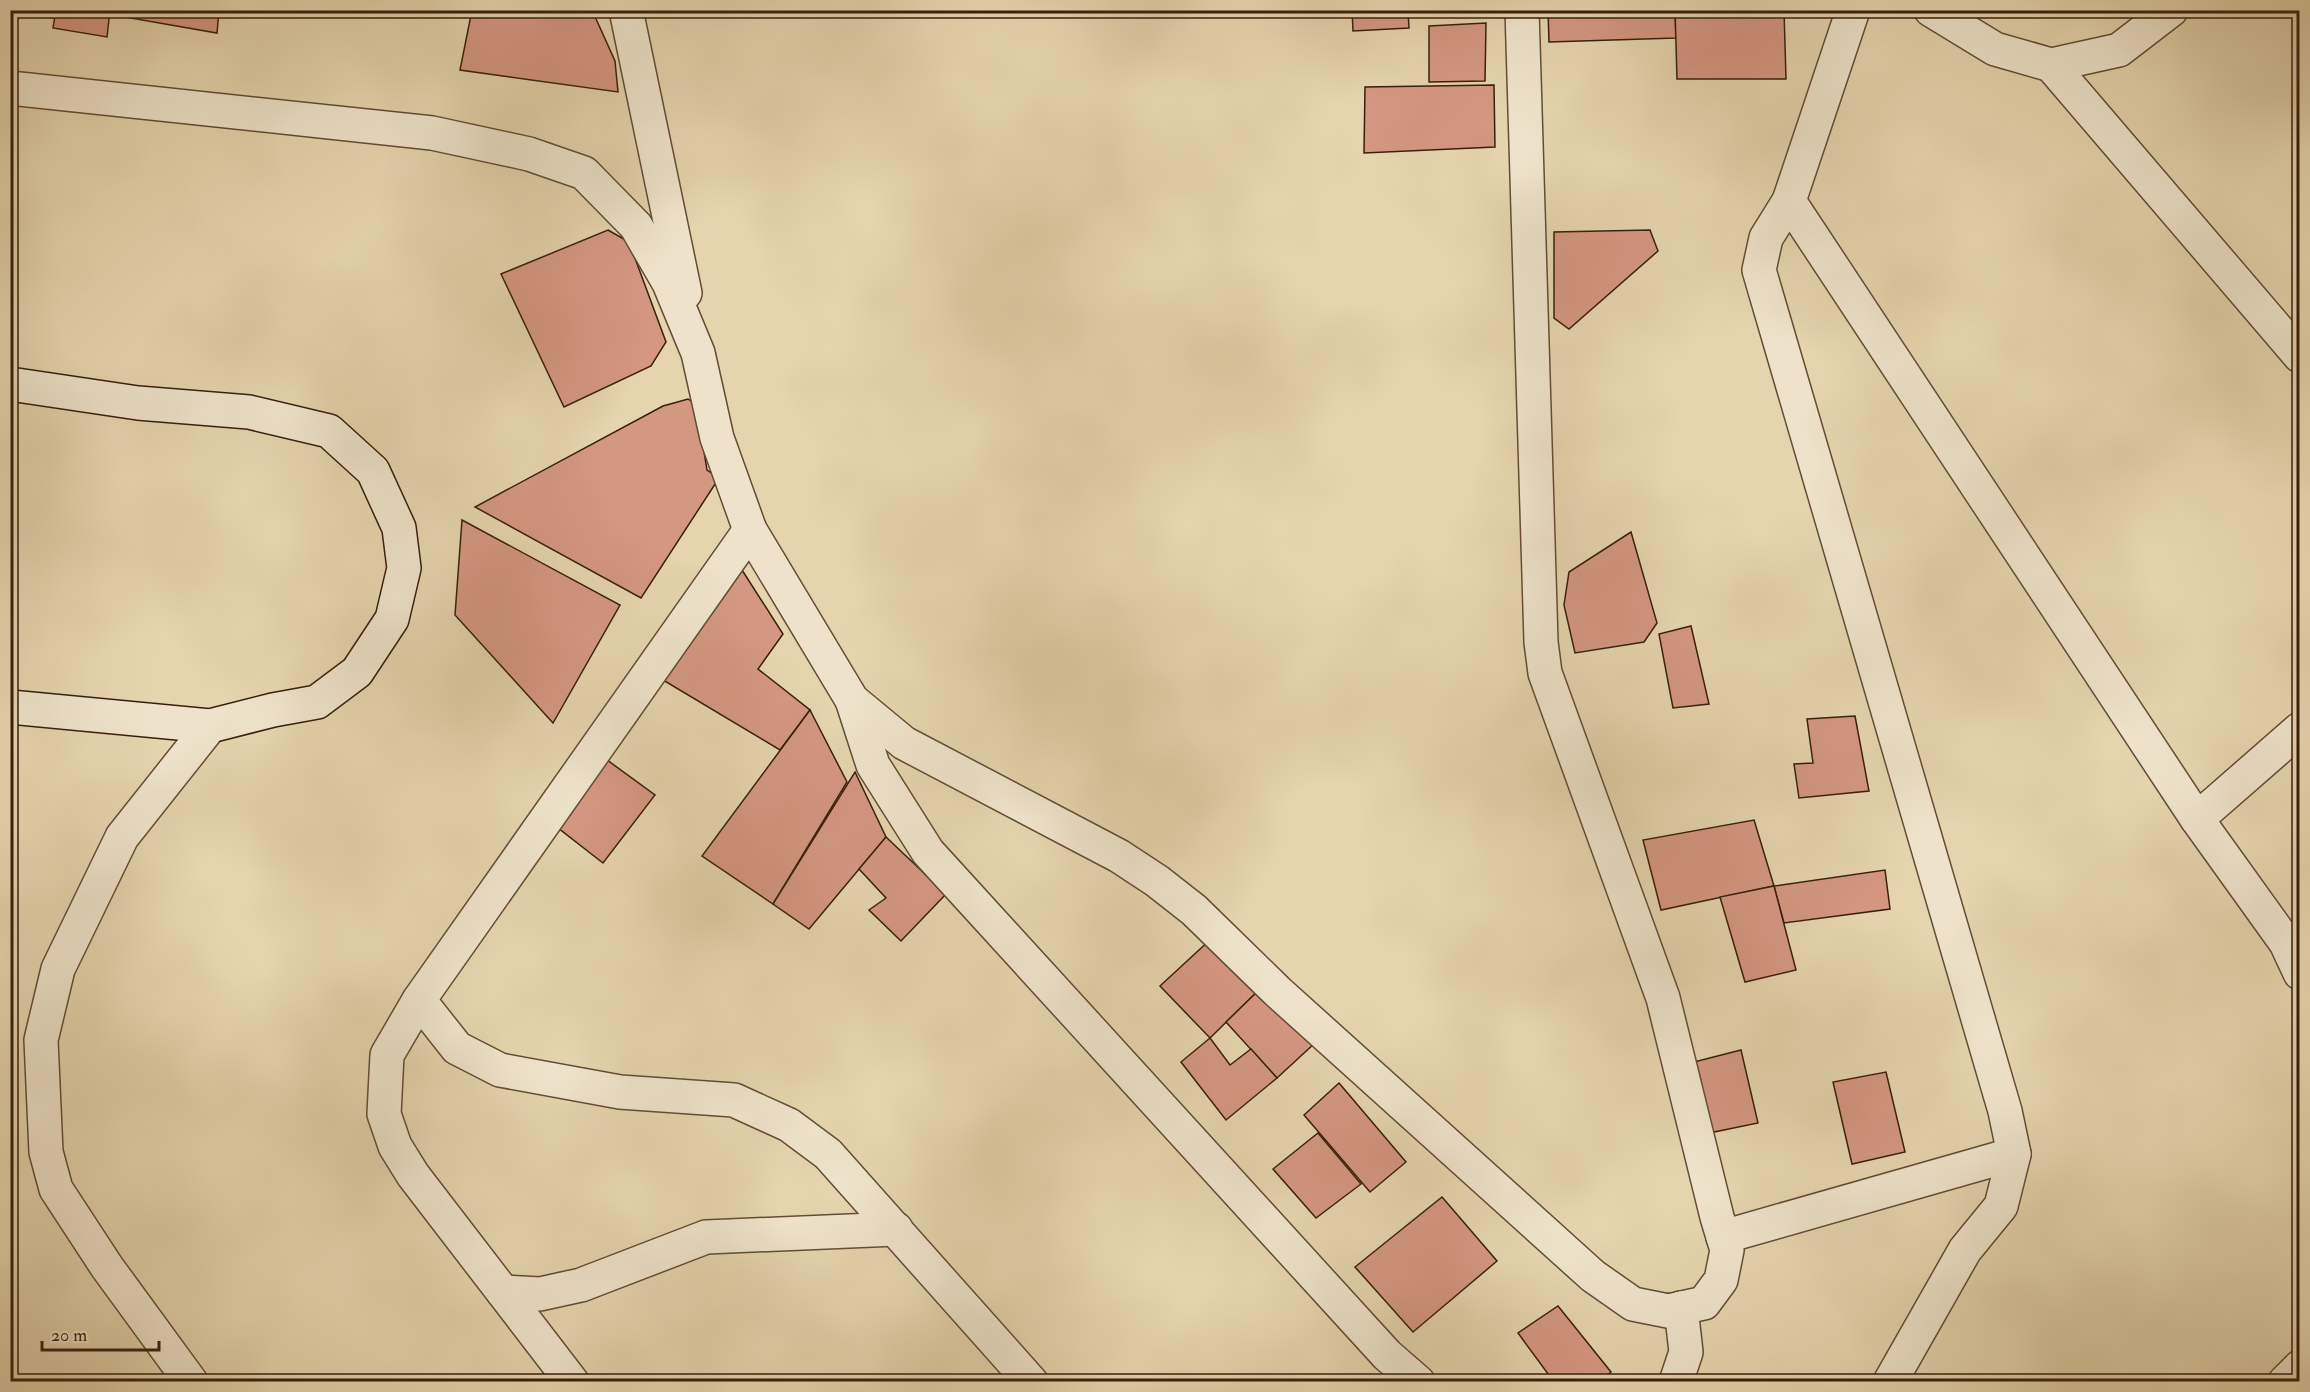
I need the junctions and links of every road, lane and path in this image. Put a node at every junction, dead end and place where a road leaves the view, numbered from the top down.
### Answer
1 (626, 10) edge
2 (1522, 10) edge
3 (1853, 10) edge
4 (1931, 10) edge
5 (2171, 10) edge
6 (2119, 50) junction
7 (2051, 65) junction
8 (10, 88) edge
9 (2098, 120) junction
10 (1788, 201) junction
11 (698, 353) junction
12 (2300, 356) edge
13 (10, 384) edge
14 (750, 530) junction
15 (852, 700) junction
16 (10, 707) edge
17 (210, 726) junction
18 (2300, 729) edge
19 (2197, 819) junction
20 (2300, 973) edge
21 (419, 1000) junction
22 (2014, 1154) junction
23 (896, 1229) junction
24 (1723, 1238) junction
25 (504, 1292) junction
26 (1681, 1308) junction
27 (2300, 1367) edge
28 (191, 1382) edge
29 (572, 1382) edge
30 (1031, 1382) edge
31 (1418, 1382) edge
32 (1676, 1382) edge
33 (1890, 1382) edge
34 (2285, 1382) edge

1 - 11 street
2 - 24 street
3 - 10 street
4 - 7 street
5 - 6 street
6 - 7 street
6 - 9 street
7 - 9 street
8 - 11 street
9 - 12 street
10 - 19 street
10 - 22 street
11 - 14 street
13 - 17 street
14 - 15 street
14 - 21 street
15 - 26 street
15 - 31 street
16 - 17 street
17 - 28 street
18 - 19 street
19 - 20 street
21 - 23 street
21 - 25 street
22 - 24 street
22 - 33 street
23 - 25 street
23 - 30 street
24 - 26 street
25 - 29 street
26 - 32 street
27 - 34 street

